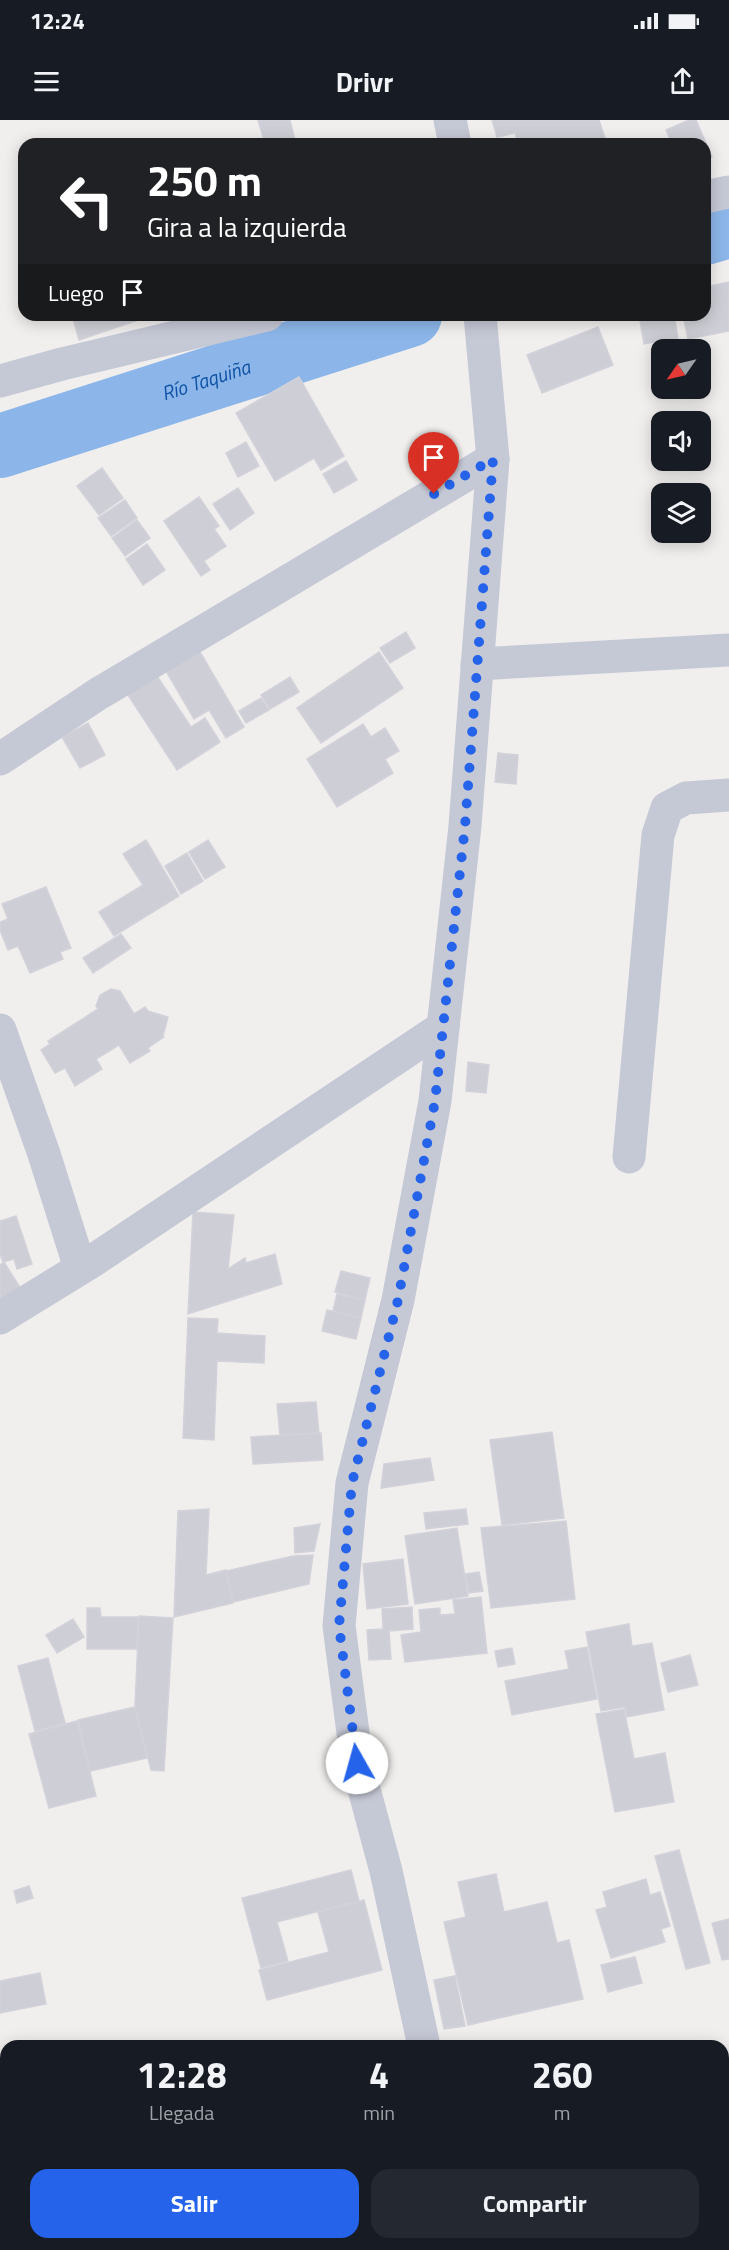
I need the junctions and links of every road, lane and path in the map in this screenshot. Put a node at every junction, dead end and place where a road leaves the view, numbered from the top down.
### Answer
1 (450, 120) edge
2 (454, 138) edge
3 (729, 192) edge
4 (711, 196) edge
5 (242, 321) edge
6 (480, 321) edge
7 (0, 381) edge
8 (493, 459) junction
9 (729, 650) edge
10 (477, 664) junction
11 (0, 759) edge
12 (729, 795) edge
13 (444, 1027) junction
14 (0, 1030) edge
15 (629, 1157) dead end
16 (80, 1268) junction
17 (0, 1318) edge
18 (423, 2040) edge

1 - 2 street
3 - 4 street
5 - 7 street
6 - 8 street
8 - 10 street
8 - 11 street
9 - 10 street
10 - 13 street
12 - 15 street
13 - 16 street
13 - 18 street
14 - 16 street
16 - 17 street

